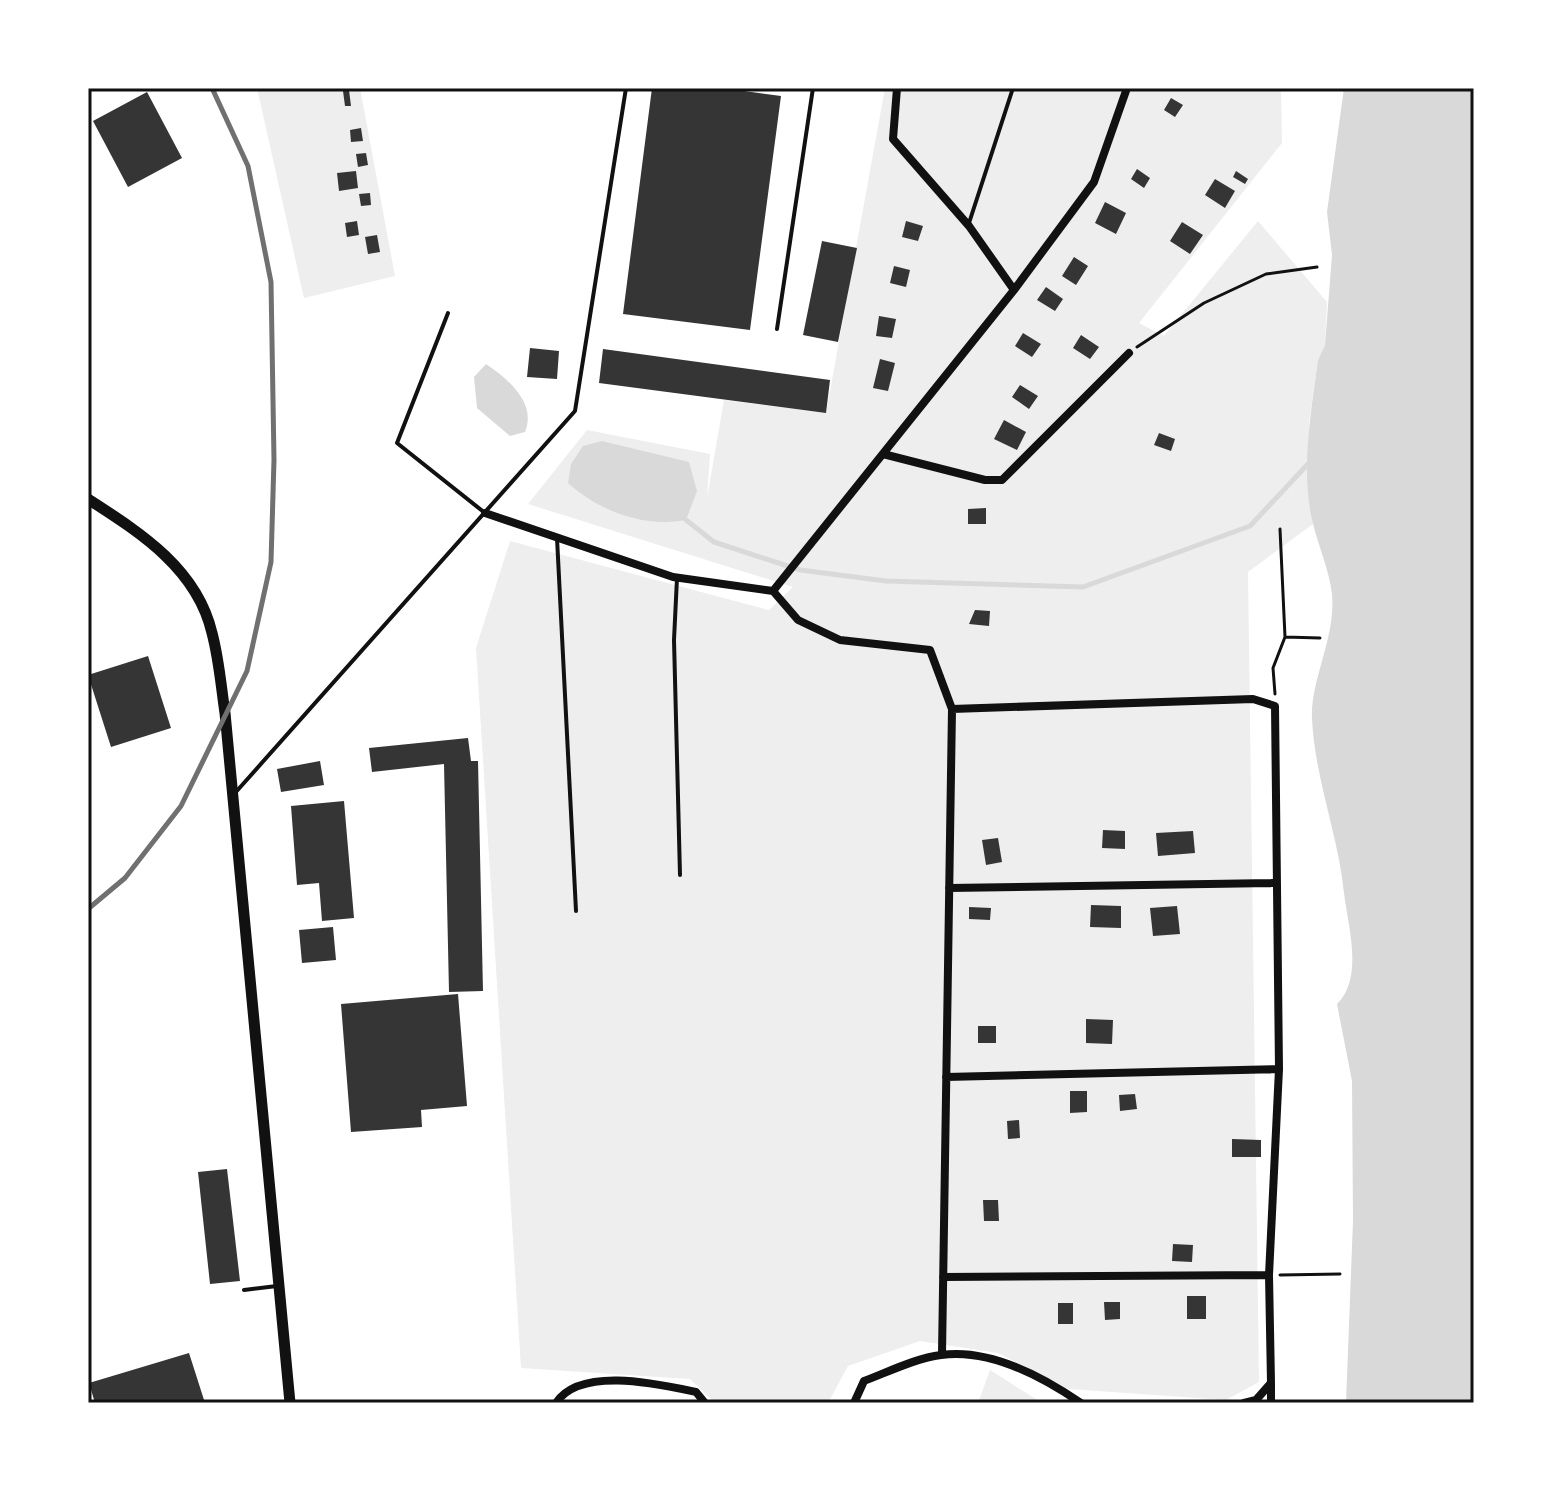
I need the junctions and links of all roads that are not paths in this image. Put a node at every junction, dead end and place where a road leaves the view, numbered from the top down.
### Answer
1 (626, 88) edge
2 (813, 88) edge
3 (897, 88) edge
4 (1013, 88) edge
5 (1127, 88) edge
6 (969, 226) junction
7 (1014, 290) junction
8 (448, 313) dead end
9 (777, 329) dead end
10 (1129, 353) road end
11 (883, 454) junction
12 (88, 499) edge
13 (485, 513) junction
14 (556, 537) junction
15 (678, 577) junction
16 (773, 591) junction
17 (952, 709) junction
18 (233, 794) junction
19 (680, 875) dead end
20 (1277, 883) junction
21 (949, 888) junction
22 (576, 911) dead end
23 (1279, 1069) junction
24 (946, 1077) junction
25 (1269, 1275) junction
26 (943, 1277) junction
27 (278, 1286) junction
28 (244, 1290) dead end
29 (942, 1354) junction
30 (1271, 1383) junction
31 (290, 1403) edge
32 (556, 1403) edge
33 (705, 1403) edge
34 (854, 1403) edge
35 (1081, 1403) edge
36 (1244, 1403) edge
37 (1271, 1403) edge

1 - 13 lane
2 - 9 lane
3 - 6 street
4 - 6 lane
5 - 7 street
6 - 7 street
7 - 11 street
8 - 13 lane
10 - 11 street
11 - 16 street
12 - 18 main road
13 - 14 street
13 - 18 lane
14 - 15 street
14 - 22 lane
15 - 16 street
15 - 19 lane
16 - 17 street
17 - 20 street
17 - 21 street
18 - 27 main road
20 - 21 street
20 - 23 street
21 - 24 street
23 - 24 street
23 - 25 street
24 - 26 street
25 - 26 street
25 - 30 street
26 - 29 street
27 - 28 lane
27 - 31 main road
29 - 34 street
29 - 35 street
30 - 36 street
30 - 37 street
32 - 33 street

